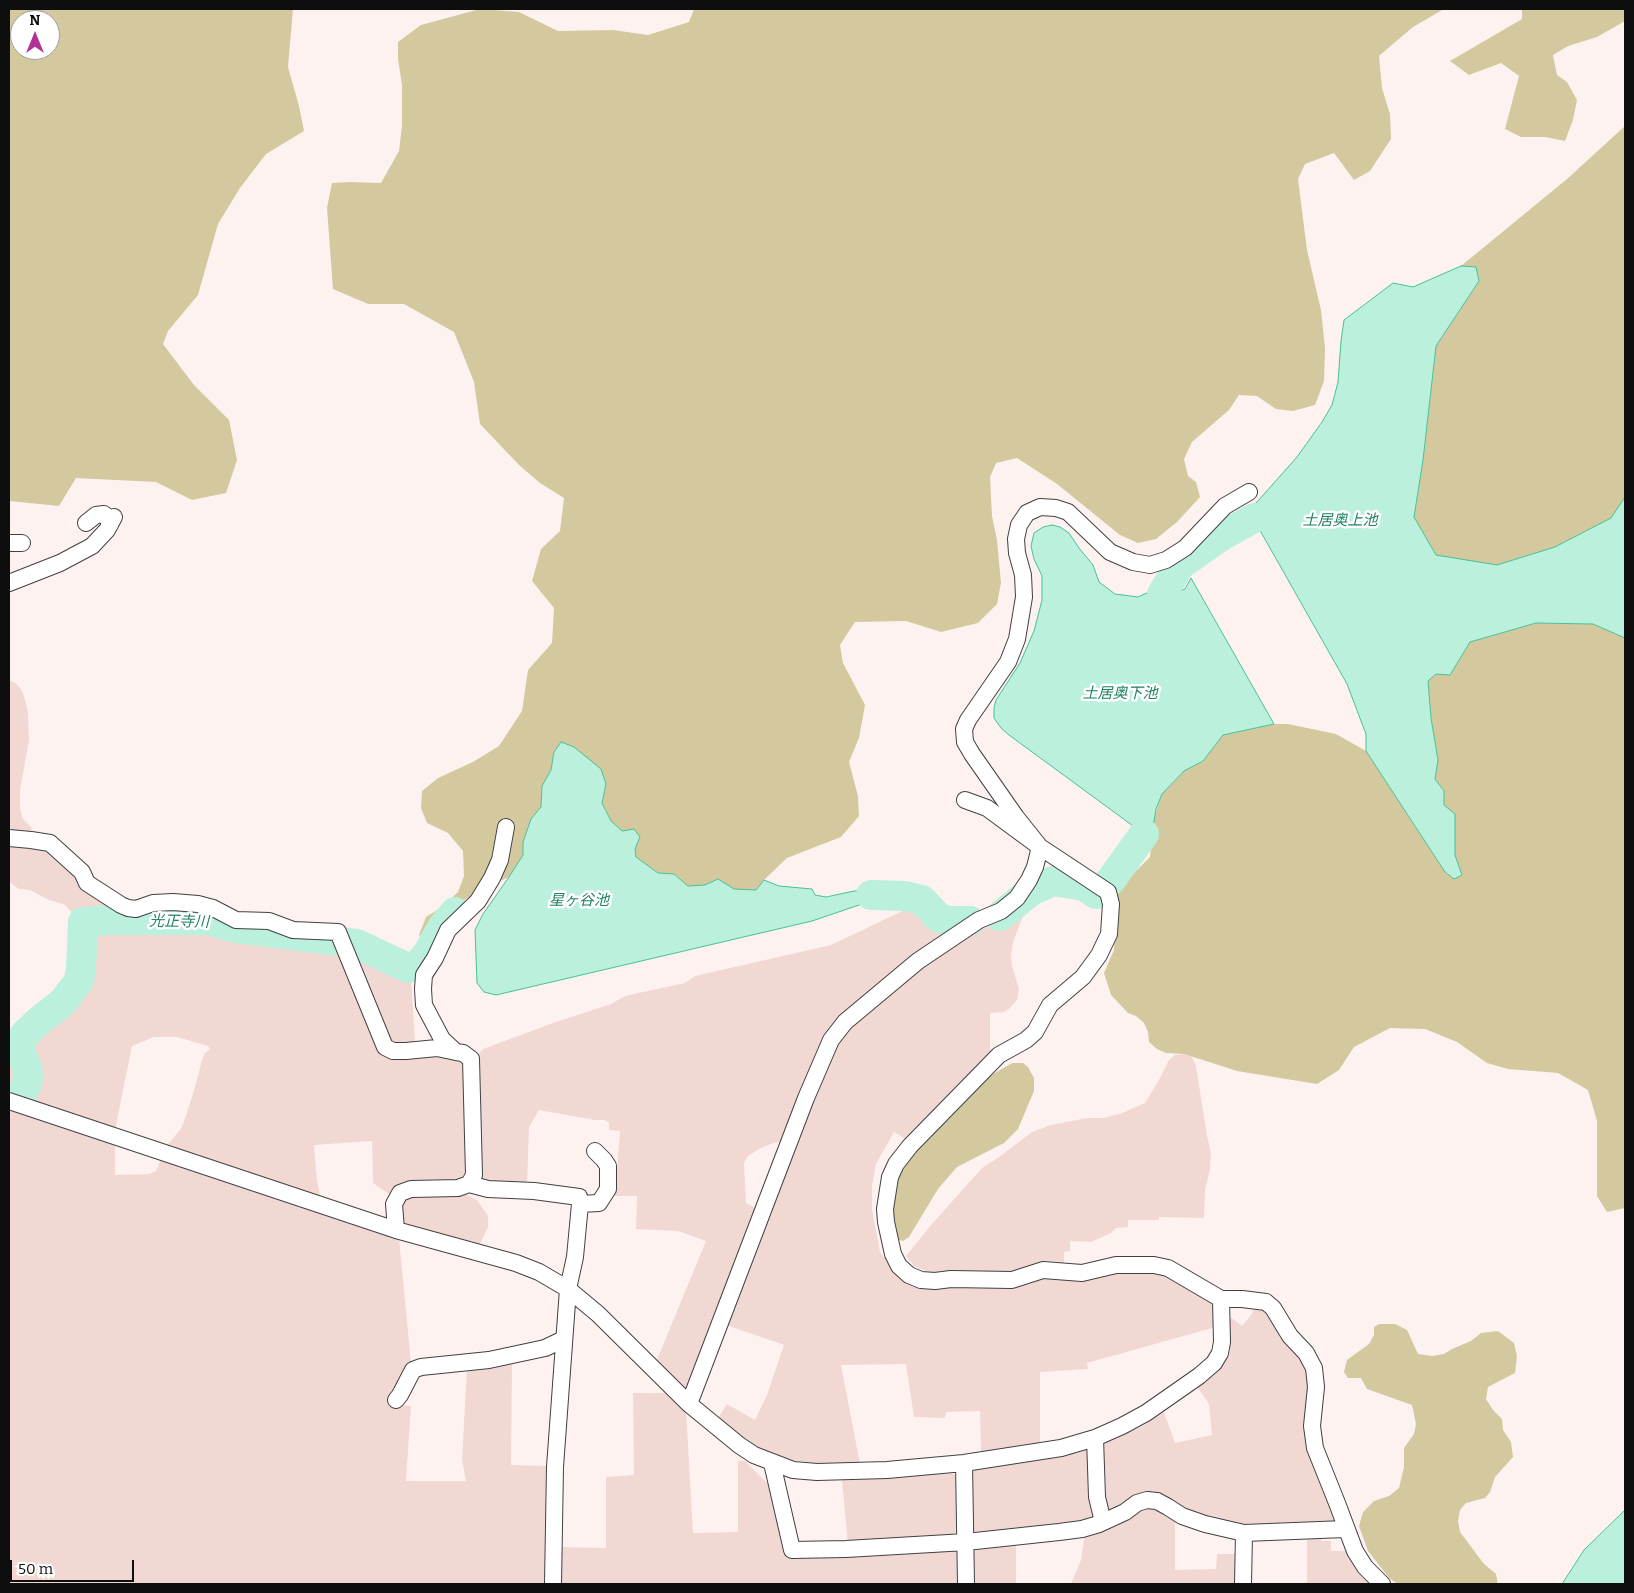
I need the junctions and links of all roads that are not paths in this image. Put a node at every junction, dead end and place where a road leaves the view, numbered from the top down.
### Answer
1 (1249, 492) dead end
2 (86, 523) dead end
3 (9, 583) edge
4 (965, 800) dead end
5 (506, 827) dead end
6 (9, 838) edge
7 (1040, 847) junction
8 (456, 1052) junction
9 (9, 1101) edge
10 (595, 1151) dead end
11 (469, 1184) junction
12 (580, 1204) junction
13 (396, 1230) junction
14 (568, 1288) junction
15 (1221, 1300) junction
16 (564, 1339) junction
17 (396, 1400) dead end
18 (690, 1404) junction
19 (1095, 1438) junction
20 (772, 1463) junction
21 (964, 1463) junction
22 (1103, 1522) junction
23 (1345, 1529) junction
24 (1244, 1533) junction
25 (966, 1542) junction
26 (554, 1584) edge
27 (966, 1584) edge
28 (1243, 1584) edge
29 (1382, 1584) edge

1 - 7 street
2 - 3 street
4 - 7 street
5 - 8 street
6 - 8 street
7 - 15 street
7 - 18 street
8 - 11 street
9 - 13 street
10 - 12 street
11 - 12 street
11 - 13 street
12 - 14 street
13 - 14 street
14 - 16 street
14 - 18 street
15 - 19 street
15 - 23 street
16 - 17 street
16 - 26 street
18 - 20 street
19 - 21 street
19 - 22 street
20 - 21 street
20 - 25 street
21 - 25 street
22 - 24 street
22 - 25 street
23 - 24 street
23 - 29 street
24 - 28 street
25 - 27 street

